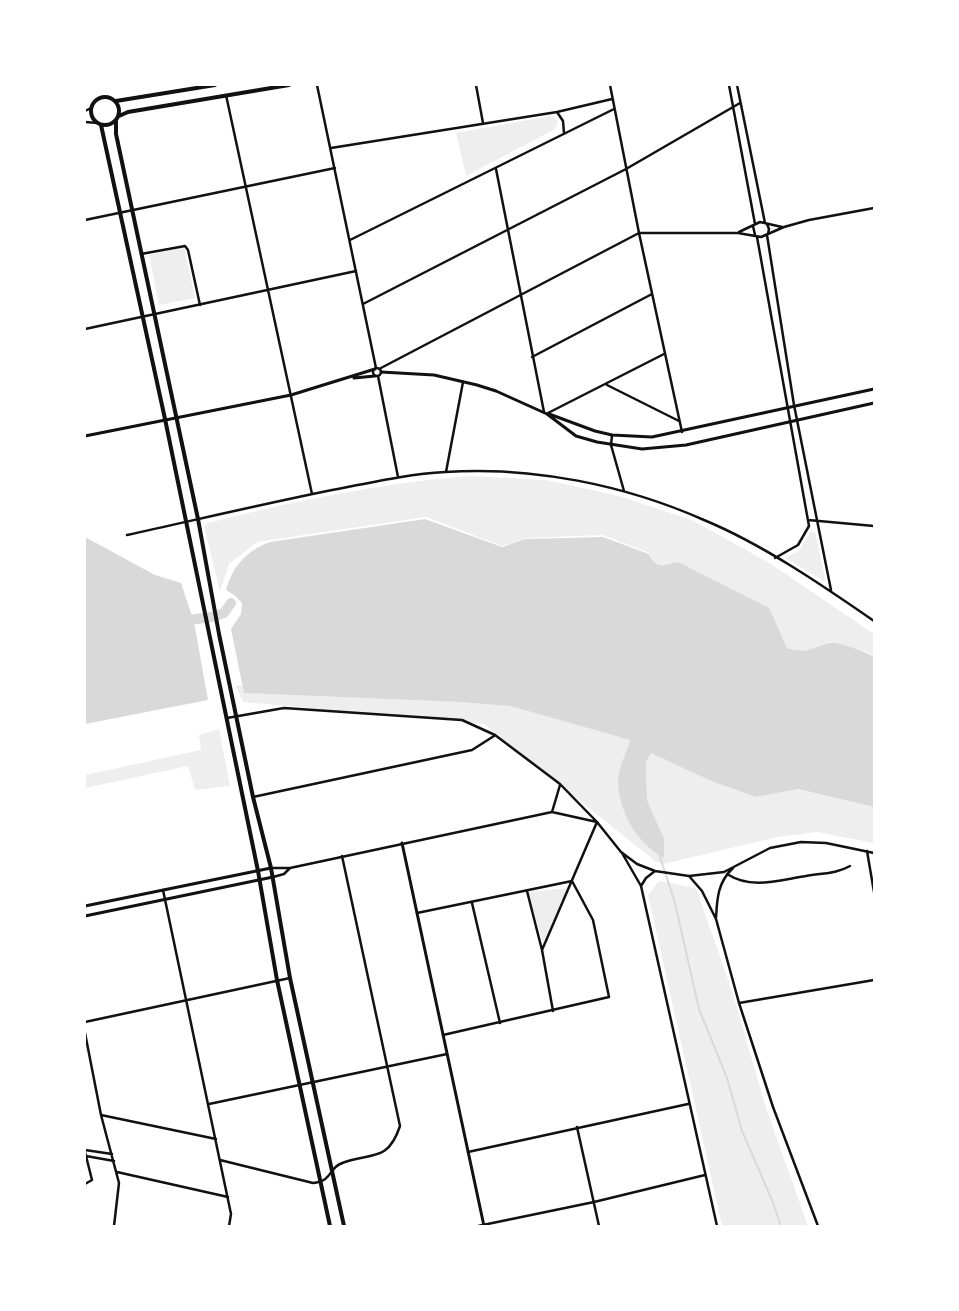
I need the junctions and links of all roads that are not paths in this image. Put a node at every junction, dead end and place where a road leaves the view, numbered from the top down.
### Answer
1 (215, 85) edge
2 (289, 85) edge
3 (317, 85) edge
4 (476, 85) edge
5 (610, 85) edge
6 (729, 85) edge
7 (737, 85) edge
8 (226, 95) junction
9 (612, 99) junction
10 (116, 101) junction
11 (740, 103) junction
12 (733, 107) junction
13 (91, 108) junction
14 (614, 109) junction
15 (85, 111) edge
16 (557, 112) junction
17 (117, 118) junction
18 (85, 122) edge
19 (99, 124) junction
20 (483, 124) junction
21 (564, 133) junction
22 (331, 148) junction
23 (335, 168) junction
24 (496, 169) junction
25 (626, 169) junction
26 (246, 186) junction
27 (874, 208) edge
28 (132, 210) junction
29 (121, 212) junction
30 (85, 220) edge
31 (766, 223) junction
32 (754, 225) junction
33 (784, 227) junction
34 (508, 230) junction
35 (738, 233) junction
36 (639, 234) junction
37 (767, 235) junction
38 (756, 236) junction
39 (350, 240) junction
40 (141, 254) junction
41 (356, 271) junction
42 (268, 290) junction
43 (652, 294) junction
44 (520, 296) junction
45 (363, 304) junction
46 (200, 305) junction
47 (154, 314) junction
48 (143, 317) junction
49 (85, 329) edge
50 (664, 354) junction
51 (532, 357) junction
52 (378, 369) junction
53 (377, 376) junction
54 (349, 378) junction
55 (463, 381) junction
56 (606, 385) junction
57 (874, 389) edge
58 (291, 395) junction
59 (874, 403) edge
60 (794, 405) junction
61 (786, 407) junction
62 (545, 413) junction
63 (176, 418) junction
64 (165, 419) junction
65 (797, 420) junction
66 (679, 421) junction
67 (789, 421) junction
68 (682, 432) junction
69 (612, 435) junction
70 (85, 436) edge
71 (611, 445) junction
72 (446, 472) junction
73 (398, 478) junction
74 (624, 491) junction
75 (312, 494) junction
76 (198, 519) junction
77 (808, 520) junction
78 (816, 520) junction
79 (185, 522) junction
80 (874, 526) edge
81 (127, 535) dead end
82 (775, 558) junction
83 (831, 590) junction
84 (874, 621) edge
85 (236, 716) junction
86 (226, 719) junction
87 (495, 736) junction
88 (560, 784) junction
89 (253, 797) junction
90 (552, 812) junction
91 (597, 822) junction
92 (402, 843) junction
93 (868, 851) junction
94 (621, 852) junction
95 (874, 853) edge
96 (342, 856) junction
97 (736, 865) junction
98 (850, 866) dead end
99 (271, 868) junction
100 (290, 868) junction
101 (258, 871) junction
102 (656, 871) junction
103 (727, 874) junction
104 (689, 876) junction
105 (273, 877) junction
106 (259, 880) junction
107 (572, 881) junction
108 (641, 886) junction
109 (163, 890) junction
110 (527, 890) junction
111 (874, 892) edge
112 (165, 900) junction
113 (472, 902) junction
114 (85, 906) edge
115 (416, 914) junction
116 (85, 916) edge
117 (716, 919) junction
118 (542, 950) junction
119 (290, 978) junction
120 (278, 980) junction
121 (874, 980) edge
122 (184, 1000) junction
123 (739, 1003) junction
124 (553, 1011) junction
125 (85, 1022) edge
126 (500, 1023) junction
127 (85, 1033) edge
128 (443, 1035) junction
129 (447, 1054) junction
130 (388, 1067) junction
131 (312, 1082) junction
132 (300, 1085) junction
133 (209, 1104) junction
134 (688, 1104) junction
135 (101, 1115) junction
136 (577, 1127) junction
137 (216, 1139) junction
138 (468, 1152) junction
139 (85, 1153) edge
140 (112, 1154) junction
141 (220, 1160) junction
142 (114, 1161) junction
143 (117, 1172) junction
144 (332, 1174) junction
145 (704, 1175) junction
146 (321, 1182) junction
147 (85, 1184) edge
148 (228, 1197) junction
149 (594, 1202) junction
150 (484, 1225) edge
151 (114, 1226) edge
152 (229, 1226) edge
153 (330, 1226) edge
154 (344, 1226) edge
155 (478, 1226) edge
156 (599, 1226) edge
157 (717, 1226) edge
158 (818, 1226) edge

1 - 10 main road
2 - 8 main road
3 - 22 street
4 - 20 street
5 - 9 street
6 - 12 street
7 - 11 street
8 - 17 main road
8 - 26 street
9 - 14 street
9 - 16 street
10 - 13 main road
10 - 17 main road
11 - 12 street
11 - 31 street
12 - 25 street
12 - 32 street
13 - 15 street
13 - 19 main road
14 - 21 street
14 - 25 street
16 - 20 street
16 - 21 street
17 - 19 main road
17 - 28 main road
18 - 19 street
19 - 29 main road
20 - 22 street
21 - 24 street
22 - 23 street
23 - 26 street
23 - 39 street
24 - 34 street
24 - 39 street
25 - 34 street
25 - 36 street
26 - 28 street
26 - 42 street
27 - 33 street
28 - 29 street
28 - 40 main road
29 - 30 street
29 - 48 main road
31 - 32 street
31 - 33 street
31 - 37 street
32 - 35 street
32 - 38 street
33 - 37 street
34 - 44 street
34 - 45 street
35 - 36 street
35 - 38 street
36 - 43 street
36 - 44 street
37 - 38 street
37 - 60 street
38 - 61 street
39 - 41 street
40 - 46 street
40 - 47 main road
41 - 42 street
41 - 45 street
42 - 46 street
42 - 58 street
43 - 50 street
43 - 51 street
44 - 51 street
44 - 52 street
45 - 52 street
46 - 47 street
47 - 48 street
47 - 63 main road
48 - 49 street
48 - 64 main road
50 - 56 street
50 - 66 street
51 - 62 street
52 - 53 street
52 - 53 street
52 - 54 street
52 - 55 street
53 - 54 street
53 - 73 street
54 - 58 street
55 - 62 street
55 - 72 street
56 - 62 street
56 - 66 street
57 - 60 street
58 - 63 street
58 - 75 street
59 - 65 street
60 - 61 street
60 - 65 street
61 - 67 street
61 - 68 street
62 - 69 street
62 - 71 street
63 - 64 street
63 - 76 main road
64 - 70 street
64 - 79 main road
65 - 67 street
65 - 78 street
66 - 68 street
67 - 71 street
67 - 77 street
68 - 69 street
69 - 71 street
71 - 74 street
72 - 73 street
72 - 74 street
73 - 75 street
74 - 82 street
75 - 76 street
76 - 79 street
76 - 85 main road
77 - 78 street
77 - 82 street
78 - 80 street
78 - 83 street
79 - 81 street
79 - 86 main road
82 - 83 street
83 - 84 street
85 - 86 street
85 - 87 street
85 - 89 main road
86 - 101 main road
87 - 88 street
87 - 89 street
88 - 90 street
88 - 91 street
89 - 99 main road
90 - 91 street
90 - 92 street
91 - 94 street
91 - 107 street
92 - 96 street
92 - 115 street
93 - 95 street
93 - 97 street
93 - 111 street
94 - 102 street
94 - 108 street
96 - 100 street
96 - 130 street
97 - 103 street
97 - 104 street
98 - 103 street
99 - 100 street
99 - 101 street
99 - 105 main road
100 - 105 street
101 - 106 main road
101 - 109 street
102 - 104 street
102 - 108 street
103 - 117 street
104 - 117 street
105 - 106 street
105 - 119 main road
106 - 112 street
106 - 120 main road
107 - 110 street
107 - 118 street
107 - 124 street
108 - 134 street
109 - 112 street
109 - 114 street
110 - 113 street
110 - 118 street
112 - 116 street
112 - 122 street
113 - 115 street
113 - 126 street
115 - 128 street
117 - 123 street
118 - 124 street
119 - 120 street
119 - 131 main road
120 - 122 street
120 - 132 main road
121 - 123 street
122 - 125 street
122 - 133 street
123 - 158 street
124 - 126 street
126 - 128 street
127 - 135 street
128 - 129 street
129 - 130 street
129 - 138 street
130 - 131 street
130 - 144 street
131 - 132 street
131 - 144 main road
132 - 133 street
132 - 146 main road
133 - 137 street
134 - 136 street
134 - 145 street
135 - 137 street
135 - 140 street
136 - 138 street
136 - 149 street
137 - 141 street
138 - 150 street
139 - 140 street
139 - 142 street
139 - 147 street
140 - 142 street
141 - 146 street
141 - 148 street
142 - 143 street
143 - 148 street
143 - 151 street
144 - 146 street
144 - 154 main road
145 - 149 street
145 - 157 street
146 - 153 main road
148 - 152 street
149 - 150 street
149 - 156 street
150 - 155 street

